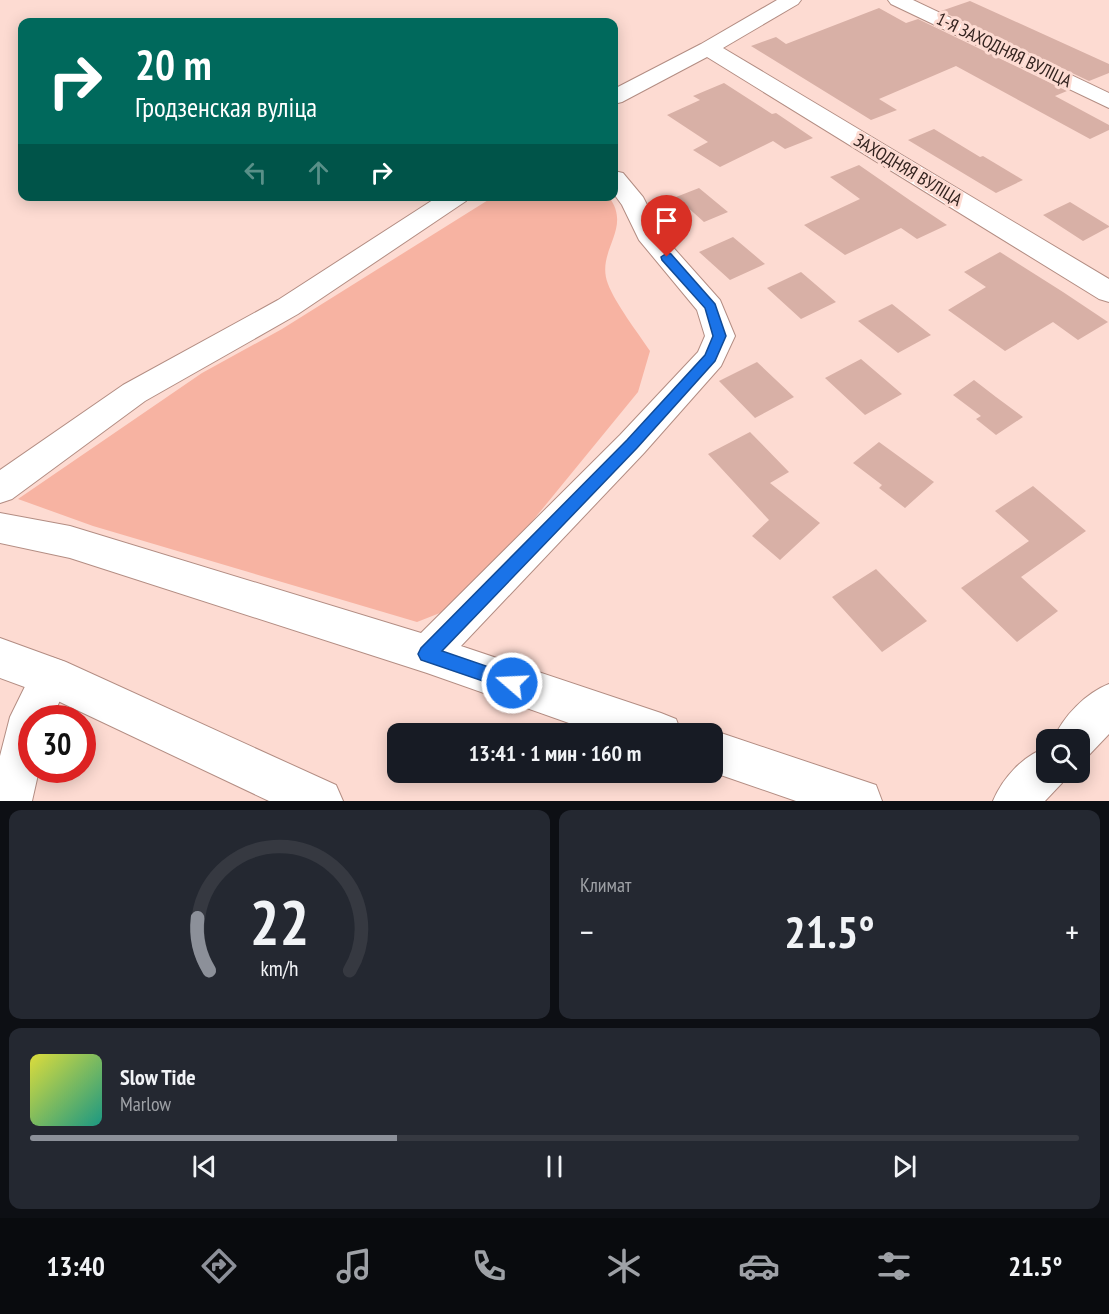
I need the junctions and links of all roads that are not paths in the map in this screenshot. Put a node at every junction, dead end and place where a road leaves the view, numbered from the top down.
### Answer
1 (791, 0) edge
2 (898, 0) edge
3 (708, 48) junction
4 (618, 95) edge
5 (1109, 101) edge
6 (618, 182) edge
7 (450, 201) edge
8 (1109, 292) edge
9 (0, 489) edge
10 (0, 528) edge
11 (427, 654) junction
12 (0, 658) edge
13 (51, 676) junction
14 (1109, 704) edge
15 (629, 723) edge
16 (1085, 729) edge
17 (723, 755) edge
18 (1036, 779) edge
19 (10, 801) edge
20 (320, 801) edge
21 (860, 801) edge
22 (1015, 801) edge

1 - 3 street
2 - 5 street, 1-Я ЗАХОДНЯЯ ВУЛІЦА
3 - 4 street
3 - 8 street, ЗАХОДНЯЯ ВУЛІЦА
6 - 11 street
7 - 9 street
10 - 11 street
11 - 15 street
12 - 13 main road
13 - 19 street
13 - 20 main road
14 - 16 street
17 - 21 street
18 - 22 street

